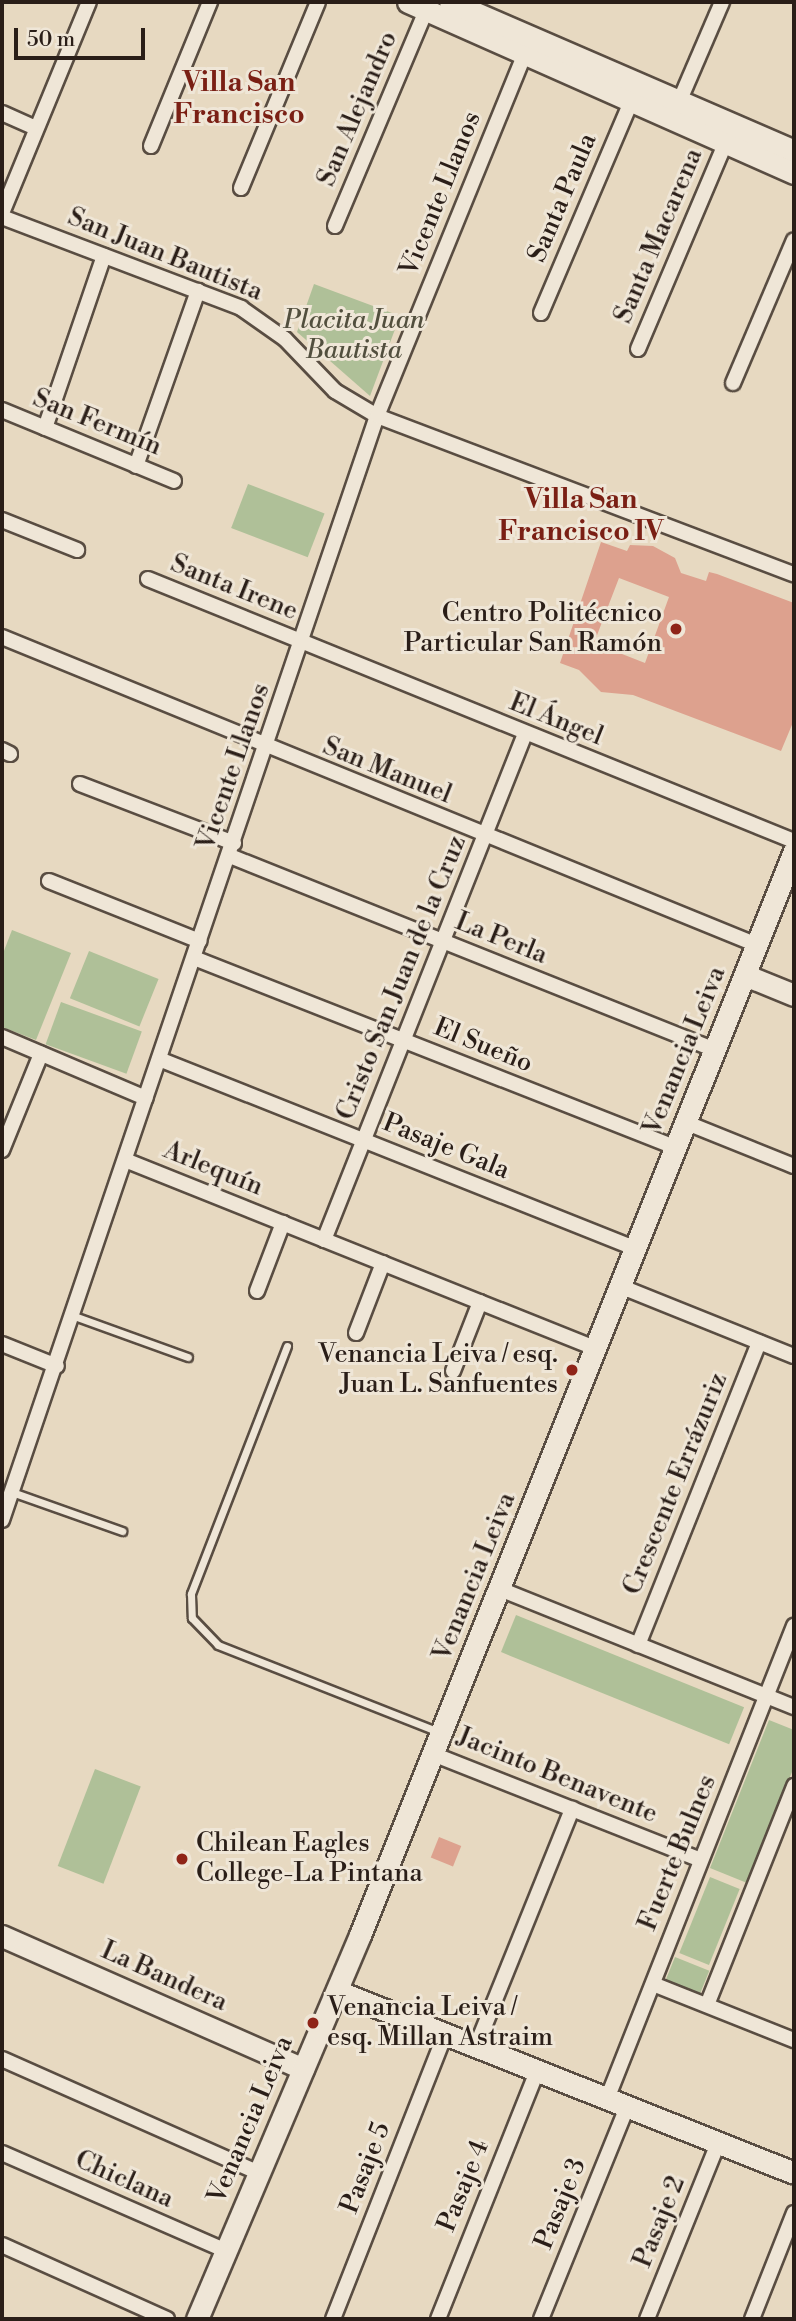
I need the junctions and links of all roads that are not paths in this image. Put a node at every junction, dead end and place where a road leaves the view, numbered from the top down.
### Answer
1 (89, 2) edge
2 (210, 2) edge
3 (318, 2) edge
4 (450, 2) edge
5 (722, 2) edge
6 (417, 6) edge
7 (527, 47) junction
8 (631, 102) junction
9 (679, 102) junction
10 (2, 113) edge
11 (35, 128) junction
12 (726, 142) junction
13 (151, 146) dead end
14 (793, 163) edge
15 (241, 188) dead end
16 (2, 215) edge
17 (335, 226) dead end
18 (794, 240) edge
19 (104, 256) junction
20 (198, 290) junction
21 (541, 313) dead end
22 (638, 349) dead end
23 (733, 383) dead end
24 (2, 410) edge
25 (377, 416) junction
26 (44, 428) junction
27 (136, 466) junction
28 (174, 481) dead end
29 (2, 520) edge
30 (77, 550) dead end
31 (794, 574) edge
32 (148, 579) dead end
33 (2, 637) edge
34 (301, 643) junction
35 (525, 734) junction
36 (267, 747) junction
37 (80, 784) dead end
38 (484, 836) junction
39 (794, 841) edge
40 (232, 850) junction
41 (794, 851) edge
42 (49, 881) dead end
43 (200, 941) junction
44 (442, 942) junction
45 (757, 945) junction
46 (194, 958) junction
47 (745, 975) junction
48 (794, 995) edge
49 (2, 1037) edge
50 (403, 1041) junction
51 (715, 1050) junction
52 (41, 1054) junction
53 (159, 1059) junction
54 (146, 1098) junction
55 (687, 1123) junction
56 (363, 1140) junction
57 (677, 1149) junction
58 (2, 1150) edge
59 (125, 1160) junction
60 (794, 1166) edge
61 (283, 1223) junction
62 (324, 1240) junction
63 (637, 1249) junction
64 (383, 1263) junction
65 (622, 1287) junction
66 (257, 1292) dead end
67 (480, 1303) junction
68 (74, 1316) junction
69 (356, 1333) dead end
70 (759, 1342) junction
71 (2, 1343) edge
72 (287, 1346) dead end
73 (597, 1349) junction
74 (794, 1356) edge
75 (188, 1357) dead end
76 (57, 1366) junction
77 (453, 1371) dead end
78 (10, 1483) edge
79 (2, 1520) edge
80 (122, 1531) dead end
81 (500, 1589) junction
82 (794, 1626) edge
83 (638, 1644) junction
84 (767, 1696) junction
85 (794, 1707) edge
86 (441, 1733) junction
87 (433, 1754) junction
88 (794, 1786) edge
89 (572, 1809) junction
90 (702, 1860) junction
91 (2, 1936) edge
92 (653, 1984) junction
93 (337, 1991) junction
94 (707, 2005) junction
95 (445, 2034) junction
96 (794, 2040) edge
97 (476, 2047) junction
98 (2, 2059) edge
99 (303, 2069) junction
100 (537, 2071) junction
101 (617, 2103) junction
102 (718, 2143) junction
103 (2, 2153) edge
104 (259, 2173) junction
105 (794, 2173) edge
106 (794, 2213) edge
107 (2, 2245) edge
108 (226, 2251) junction
109 (167, 2319) edge
110 (197, 2319) edge
111 (333, 2319) edge
112 (438, 2319) edge
113 (541, 2319) edge
114 (647, 2319) edge
115 (752, 2319) edge

1 - 11 street
2 - 13 street
3 - 15 street
4 - 7 street
5 - 9 street
6 - 7 street
6 - 17 street, San Alejandro
7 - 8 street
7 - 9 street
7 - 25 street, Vicente Llanos
8 - 12 street
8 - 21 street, Santa Paula
9 - 14 street
10 - 11 street
11 - 16 street
12 - 14 street
12 - 22 street, Santa Macarena
16 - 19 street, San Juan Bautista
18 - 23 street
19 - 20 street, San Juan Bautista
19 - 26 street
20 - 25 street, San Juan Bautista
20 - 27 street
24 - 26 street, San Fermín
25 - 31 street, San Juan Bautista
25 - 34 street, Vicente Llanos
26 - 27 street, San Fermín
27 - 28 street, San Fermín
29 - 30 street
32 - 34 street, Santa Irene
33 - 36 street, San Manuel
34 - 35 street, El Ángel
34 - 36 street, Vicente Llanos
35 - 38 street, Cristo San Juan de la Cruz
35 - 39 street, El Ángel
36 - 38 street, San Manuel
36 - 40 street, Vicente Llanos
37 - 40 street, La Perla
38 - 44 street, Cristo San Juan de la Cruz
38 - 45 street, San Manuel
40 - 43 street, Vicente Llanos
40 - 44 street, La Perla
41 - 45 street, Venancia Leiva
42 - 43 street
43 - 46 street, Vicente Llanos
44 - 50 street, Cristo San Juan de la Cruz
44 - 51 street, La Perla
45 - 47 street, Venancia Leiva
46 - 50 street, El Sueño
46 - 53 street, Vicente Llanos
47 - 48 street
47 - 51 street, Venancia Leiva
49 - 52 street
50 - 56 street, Cristo San Juan de la Cruz
50 - 57 street, El Sueño
51 - 55 street, Venancia Leiva
52 - 54 street
52 - 58 street
53 - 54 street, Vicente Llanos
53 - 56 street, Pasaje Gala
54 - 59 street, Vicente Llanos
55 - 57 street, Venancia Leiva
55 - 60 street
56 - 62 street, Cristo San Juan de la Cruz
56 - 63 street, Pasaje Gala
57 - 63 street, Venancia Leiva
59 - 61 street, Arlequín
59 - 68 street, Vicente Llanos
61 - 62 street, Arlequín
61 - 66 street, Arlequín
62 - 64 street, Arlequín
63 - 65 street, Venancia Leiva
64 - 67 street, Arlequín
64 - 69 street
65 - 70 street
65 - 73 street, Venancia Leiva
67 - 73 street, Arlequín
67 - 77 street
68 - 75 lane
68 - 76 street, Vicente Llanos
70 - 74 street
70 - 83 street, Crescente Errázuriz
71 - 76 street
72 - 86 lane
73 - 81 street, Venancia Leiva
76 - 78 street, Vicente Llanos
78 - 79 street, Vicente Llanos
78 - 80 lane
81 - 83 street
81 - 86 street, Venancia Leiva
82 - 84 street, Fuerte Bulnes
83 - 84 street
84 - 85 street
84 - 90 street, Fuerte Bulnes
86 - 87 street, Venancia Leiva
87 - 89 street, Jacinto Benavente
87 - 93 street, Venancia Leiva
88 - 94 street
89 - 90 street, Jacinto Benavente
89 - 97 street
90 - 92 street, Fuerte Bulnes
91 - 99 street, La Bandera
92 - 94 street
92 - 101 street, Fuerte Bulnes
93 - 95 street
93 - 99 street, Venancia Leiva
94 - 96 street
95 - 97 street
95 - 111 street, Pasaje 5
97 - 100 street
98 - 104 street
99 - 104 street, Venancia Leiva
100 - 101 street
100 - 112 street, Pasaje 4
101 - 102 street
101 - 113 street, Pasaje 3
102 - 105 street
102 - 114 street, Pasaje 2
103 - 108 street, Chiclana
104 - 108 street, Venancia Leiva
106 - 115 street
107 - 109 street
108 - 110 street, Venancia Leiva

